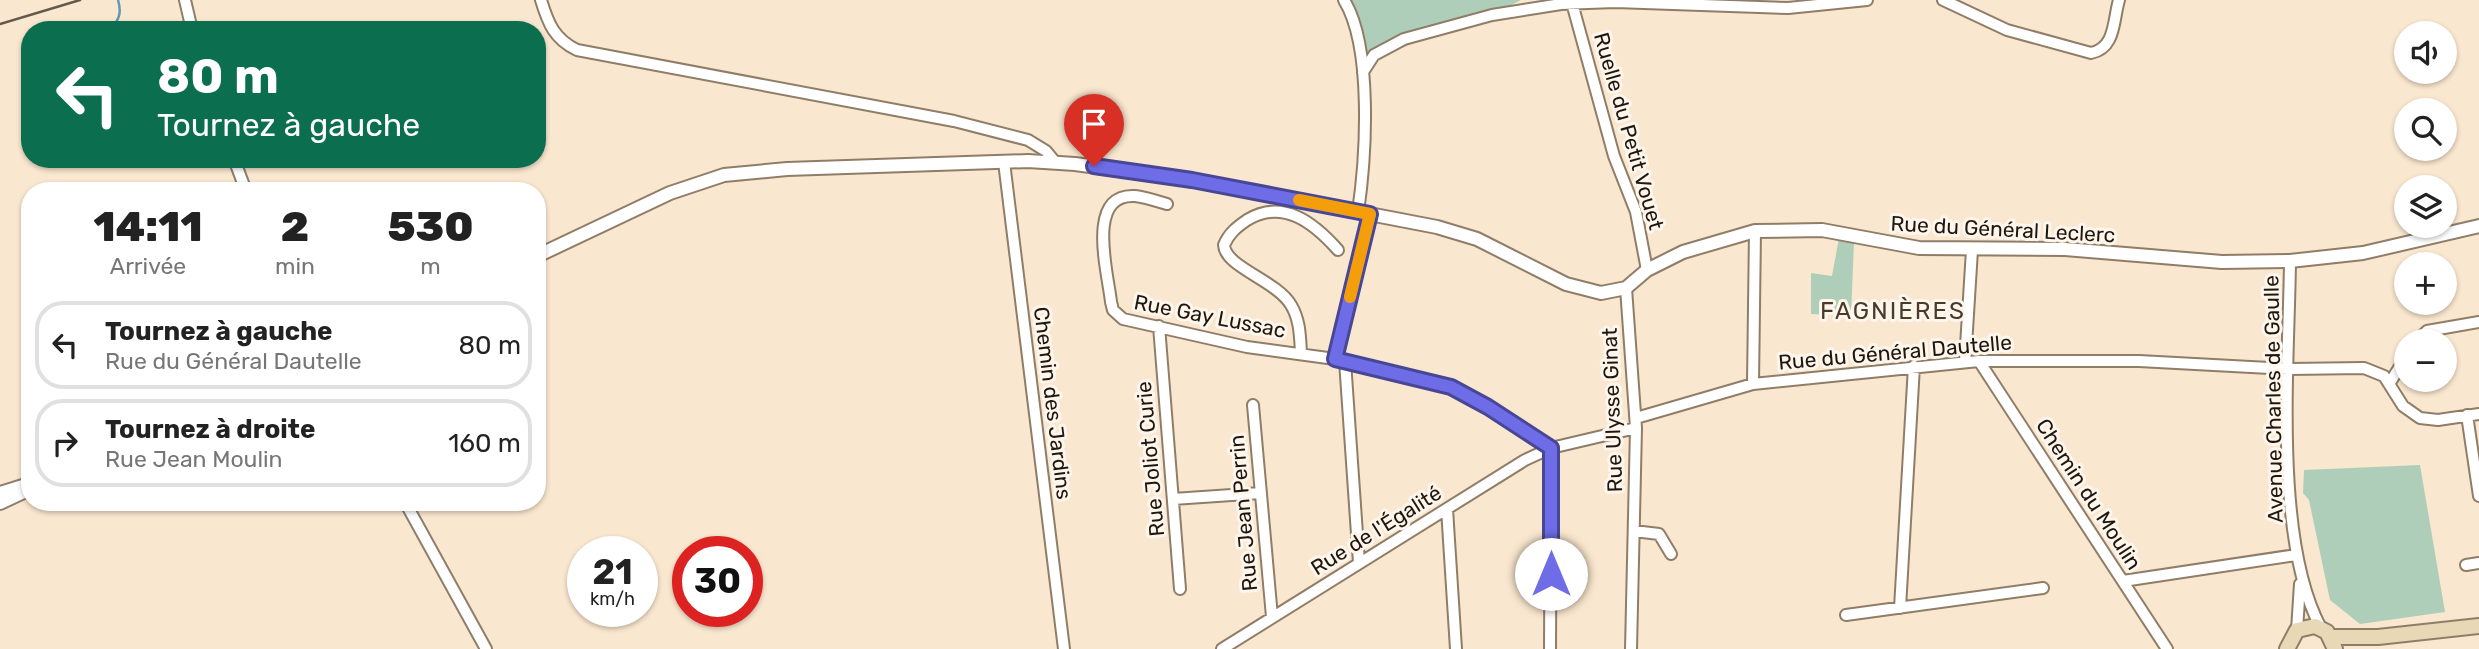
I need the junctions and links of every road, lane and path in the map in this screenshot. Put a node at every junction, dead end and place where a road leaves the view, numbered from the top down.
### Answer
1 (541, 0) edge
2 (1344, 0) edge
3 (1867, 0) edge
4 (1943, 0) edge
5 (2119, 0) edge
6 (185, 2) edge
7 (1572, 3) junction
8 (190, 21) edge
9 (1363, 72) junction
10 (1004, 162) junction
11 (1055, 162) junction
12 (1167, 204) dead end
13 (1364, 213) junction
14 (2479, 226) edge
15 (1755, 231) junction
16 (1338, 250) dead end
17 (1972, 250) junction
18 (546, 252) edge
19 (2290, 261) junction
20 (1647, 270) junction
21 (1626, 288) junction
22 (2479, 322) edge
23 (1159, 327) junction
24 (2439, 329) edge
25 (1301, 353) junction
26 (1340, 360) junction
27 (1979, 361) junction
28 (1965, 362) junction
29 (1914, 366) junction
30 (2289, 369) junction
31 (2394, 376) edge
32 (1754, 384) junction
33 (2389, 384) junction
34 (1253, 405) dead end
35 (2473, 415) edge
36 (1636, 423) junction
37 (1551, 448) junction
38 (21, 489) edge
39 (21, 492) edge
40 (0, 493) edge
41 (1261, 493) junction
42 (2479, 496) edge
43 (1173, 499) junction
44 (0, 503) edge
45 (1447, 509) junction
46 (410, 511) edge
47 (1634, 531) junction
48 (1671, 554) dead end
49 (2296, 555) junction
50 (1359, 563) junction
51 (2479, 563) edge
52 (2466, 565) dead end
53 (2301, 578) junction
54 (2123, 581) junction
55 (1180, 589) dead end
56 (2043, 589) dead end
57 (1900, 608) junction
58 (1846, 615) dead end
59 (1272, 617) junction
60 (2479, 627) edge
61 (2329, 638) edge
62 (2291, 640) edge
63 (486, 649) edge
64 (1064, 649) edge
65 (1222, 649) edge
66 (1456, 649) edge
67 (1550, 649) edge
68 (1631, 649) edge
69 (2167, 649) edge
70 (2272, 649) edge
71 (2359, 649) edge

1 - 11 street
2 - 9 street
3 - 7 street
4 - 5 street
6 - 8 street
7 - 9 street
7 - 20 street, Ruelle du Petit Vouet
9 - 13 street
10 - 11 street
10 - 18 street
10 - 64 street, Chemin des Jardins
11 - 13 street
12 - 23 street, Rue Gay Lussac
13 - 21 street
13 - 26 street
14 - 19 street, Rue du Général Leclerc
15 - 17 street, Rue du Général Leclerc
15 - 20 street, Rue du Général Leclerc
15 - 32 street
16 - 25 street
17 - 19 street, Rue du Général Leclerc
17 - 28 street
19 - 30 street, Avenue Charles de Gaulle
20 - 21 street, Rue du Général Leclerc
21 - 36 street, Rue Ulysse Ginat
22 - 24 street
23 - 25 street, Rue Gay Lussac
23 - 43 street, Rue Joliot Curie
25 - 26 street, Rue Gay Lussac
26 - 37 street
26 - 50 street
27 - 28 street, Rue du Général Dautelle
27 - 30 street, Rue du Général Dautelle
27 - 54 street, Chemin du Moulin
28 - 29 street, Rue du Général Dautelle
29 - 32 street, Rue du Général Dautelle
29 - 57 street
30 - 33 street, Rue du Général Dautelle
30 - 49 street, Avenue Charles de Gaulle
31 - 33 street
32 - 36 street, Rue du Général Dautelle
33 - 35 street
34 - 41 street, Rue Jean Perrin
35 - 42 street
36 - 37 street, Rue du Général Dautelle
36 - 47 street, Rue Ulysse Ginat
37 - 45 street, Rue de l'Égalité
37 - 67 street
38 - 40 street
39 - 44 street
41 - 43 street
41 - 59 street, Rue Jean Perrin
43 - 55 street, Rue Joliot Curie
45 - 50 street, Rue de l'Égalité
45 - 66 street
46 - 63 street
47 - 48 street
47 - 68 street, Rue Ulysse Ginat
49 - 53 street, Avenue Charles de Gaulle
49 - 54 street
50 - 59 street, Rue de l'Égalité
51 - 52 street
53 - 61 street, Avenue Charles de Gaulle
53 - 62 street, Avenue Charles de Gaulle
54 - 69 street, Chemin du Moulin
56 - 57 street
57 - 58 street
59 - 65 street, Rue de l'Égalité
60 - 61 main road
60 - 71 main road
61 - 62 main road
62 - 70 main road

